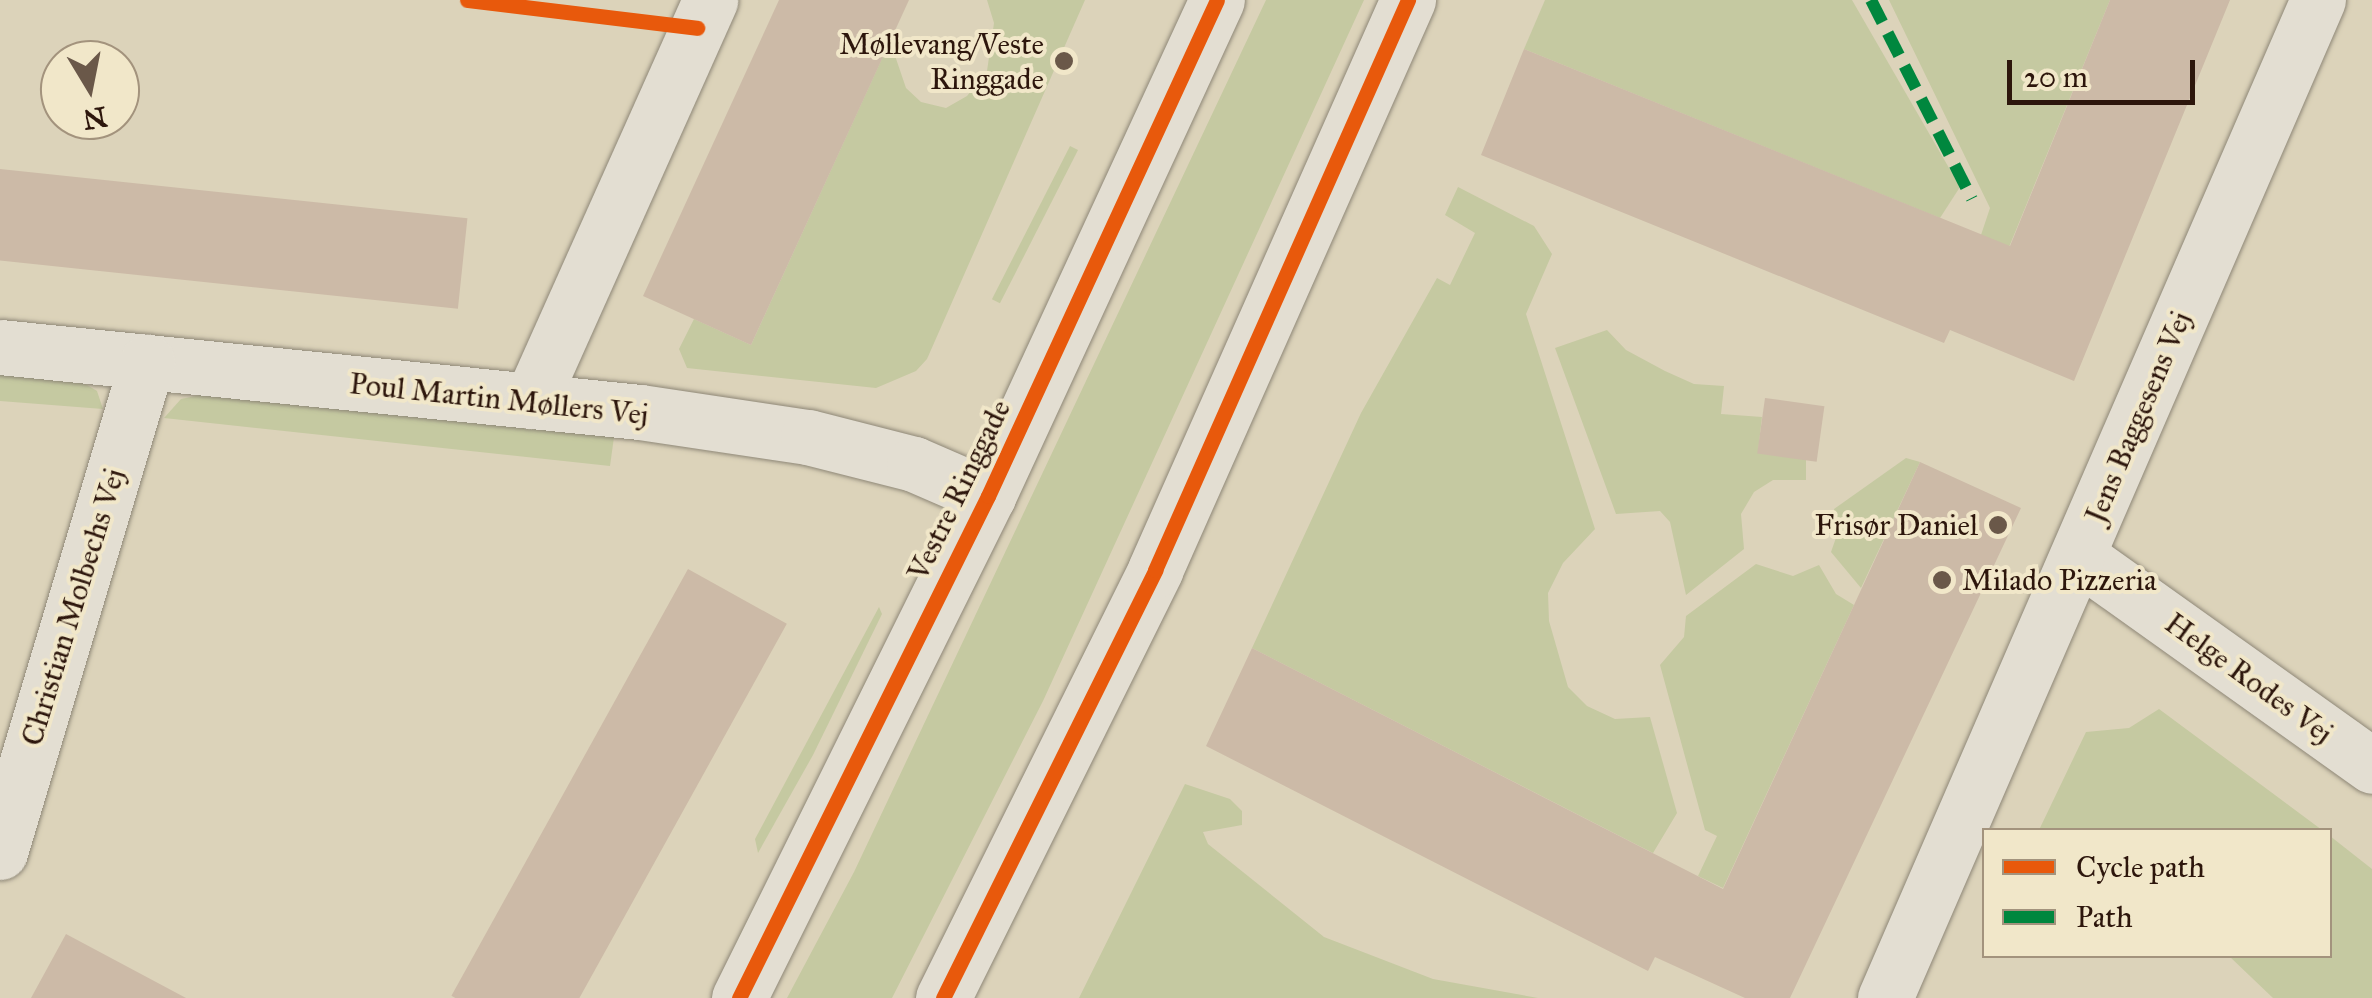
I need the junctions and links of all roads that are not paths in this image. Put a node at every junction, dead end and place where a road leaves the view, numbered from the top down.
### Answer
1 (710, 0) edge
2 (1217, 0) edge
3 (1408, 0) edge
4 (2318, 0) edge
5 (0, 347) edge
6 (147, 362) junction
7 (531, 401) junction
8 (988, 496) junction
9 (2078, 556) junction
10 (2372, 766) edge
11 (0, 852) edge
12 (739, 998) edge
13 (942, 998) edge
14 (1885, 998) edge

1 - 7 street
2 - 8 street, Vestre Ringgade
3 - 13 street
4 - 9 street, Jens Baggesens Vej
5 - 6 street, Poul Martin Møllers Vej
6 - 7 street, Poul Martin Møllers Vej
6 - 11 street, Christian Molbechs Vej
7 - 8 street, Poul Martin Møllers Vej
8 - 12 street, Vestre Ringgade
9 - 10 street, Helge Rodes Vej
9 - 14 street, Jens Baggesens Vej

